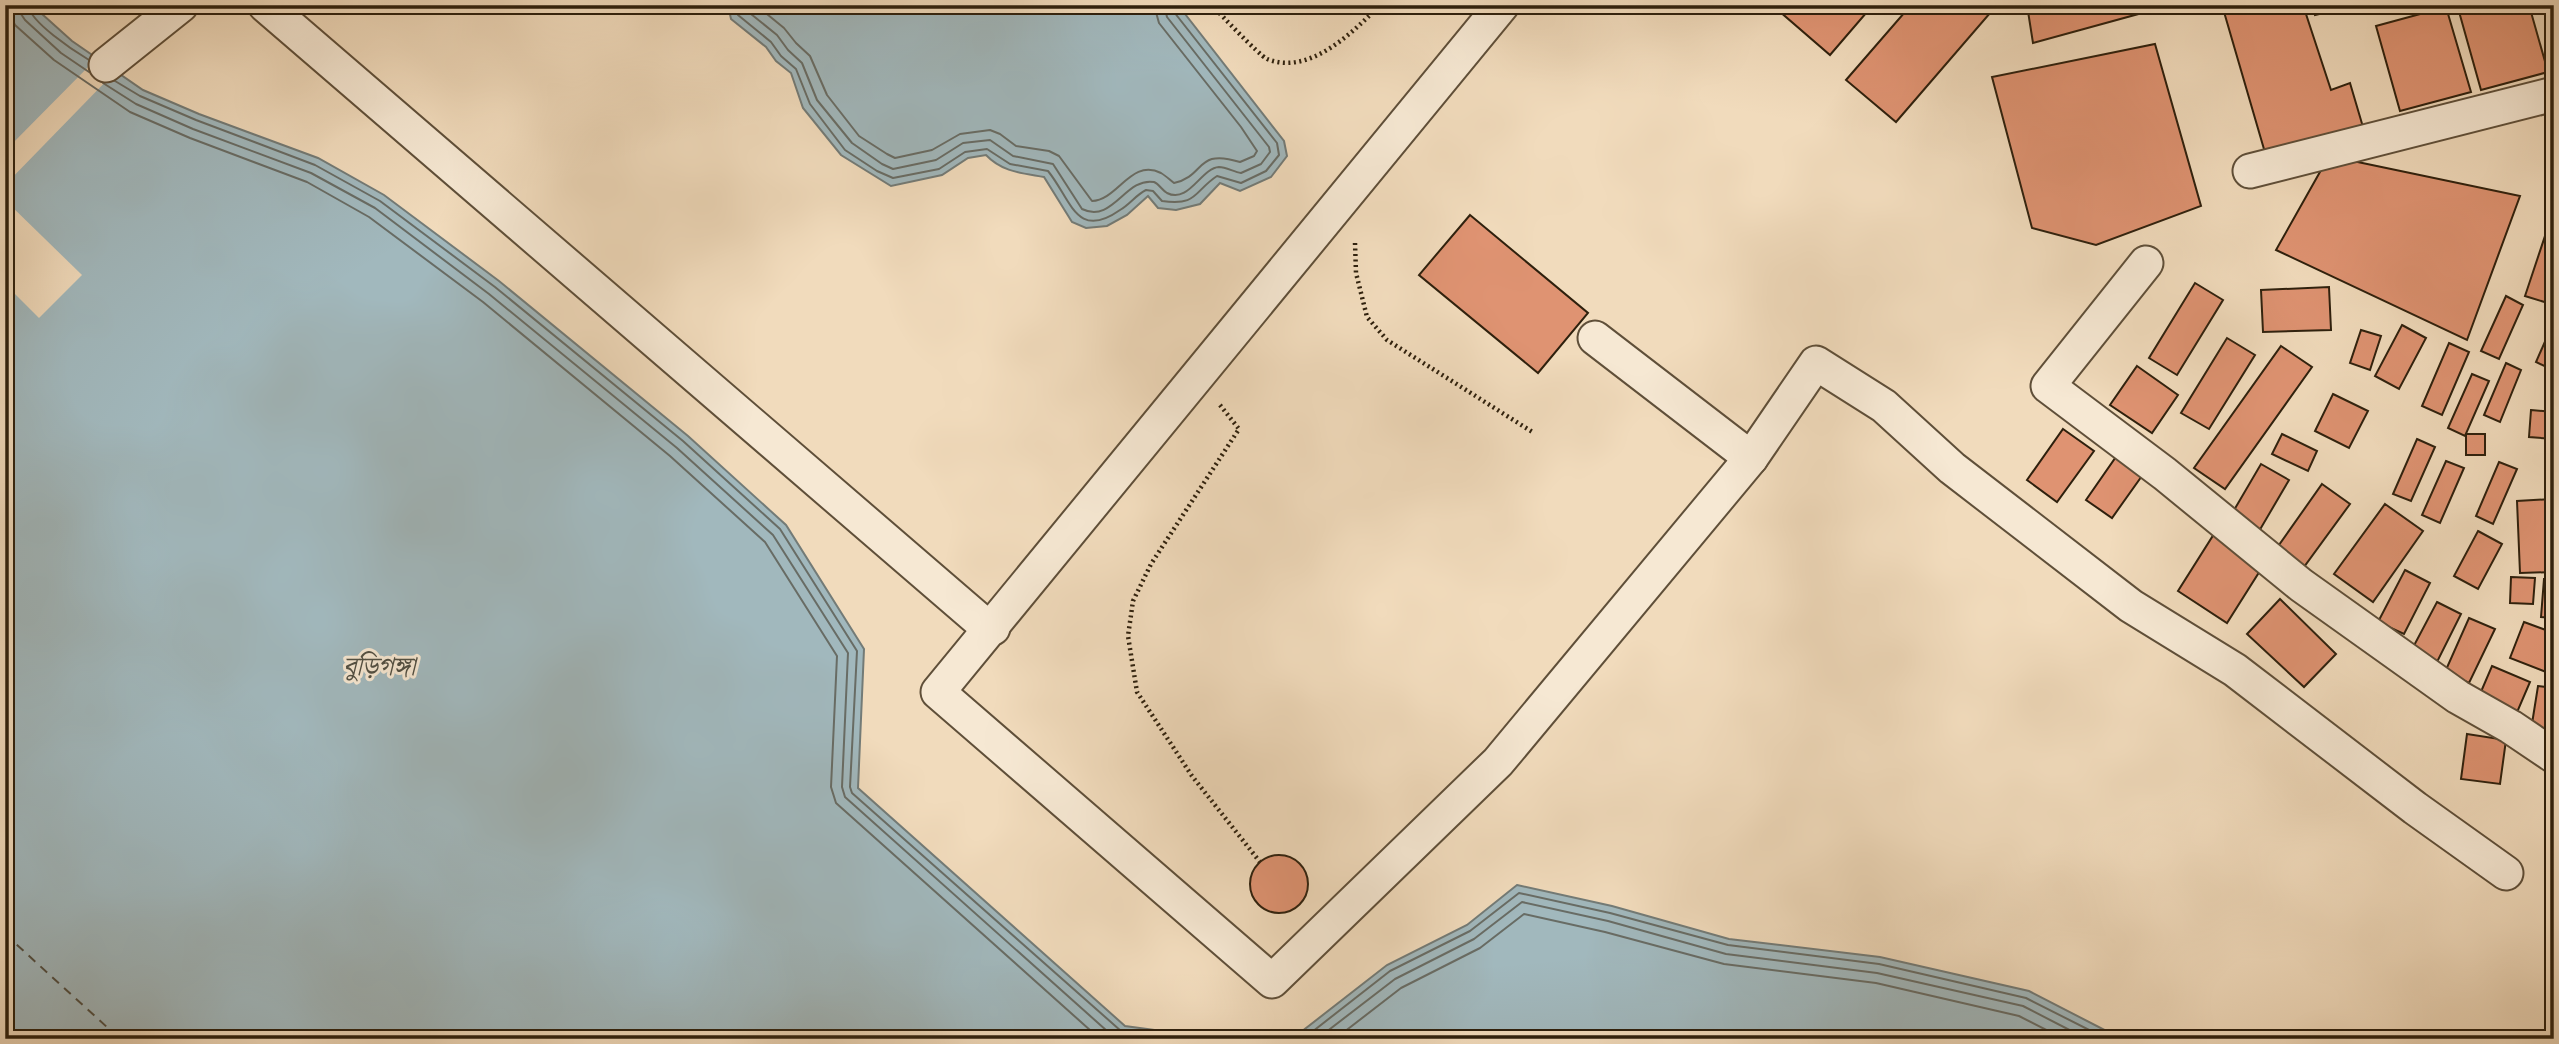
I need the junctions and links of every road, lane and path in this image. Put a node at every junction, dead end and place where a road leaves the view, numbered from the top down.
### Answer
1 (181, 5) edge
2 (265, 5) edge
3 (1212, 5) edge
4 (1380, 5) edge
5 (1502, 5) edge
6 (106, 65) dead end
7 (2554, 94) edge
8 (2250, 171) dead end
9 (1353, 186) junction
10 (2146, 263) dead end
11 (1595, 338) dead end
12 (1197, 376) junction
13 (1534, 433) dead end
14 (1751, 458) junction
15 (993, 628) junction
16 (2554, 756) edge
17 (1260, 862) dead end
18 (2506, 873) dead end

1 - 6 street
2 - 15 street
3 - 4 path
5 - 9 street
7 - 8 street
9 - 12 street
9 - 13 path
10 - 16 street
11 - 14 street
12 - 15 street
12 - 17 path
14 - 15 street
14 - 18 street

